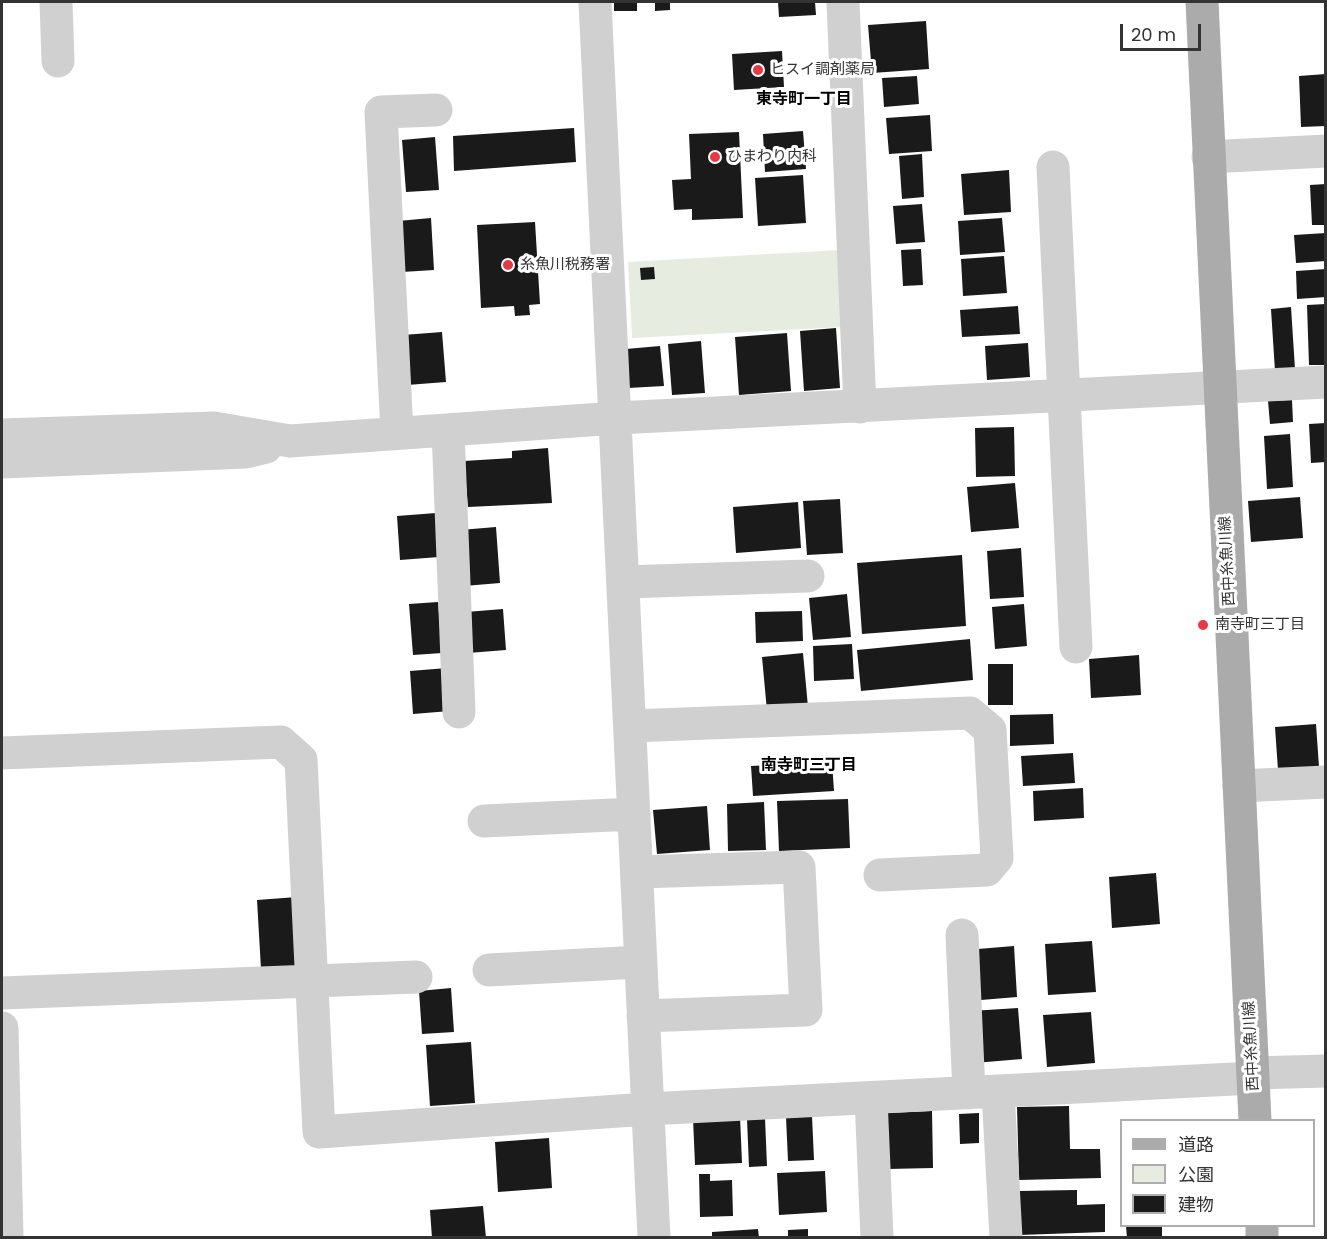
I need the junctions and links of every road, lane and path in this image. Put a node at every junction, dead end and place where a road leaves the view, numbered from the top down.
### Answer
1 (56, 2) edge
2 (595, 2) edge
3 (843, 2) edge
4 (1202, 2) edge
5 (58, 60) dead end
6 (436, 110) dead end
7 (1326, 150) edge
8 (1209, 157) junction
9 (1053, 167) dead end
10 (1326, 382) edge
11 (1219, 387) junction
12 (1064, 395) junction
13 (860, 407) junction
14 (617, 418) junction
15 (448, 430) junction
16 (398, 433) junction
17 (2, 448) edge
18 (807, 576) dead end
19 (624, 582) junction
20 (1076, 647) dead end
21 (459, 712) dead end
22 (631, 726) junction
23 (2, 753) edge
24 (1326, 782) edge
25 (1239, 786) junction
26 (634, 814) junction
27 (484, 821) dead end
28 (637, 872) junction
29 (880, 875) dead end
30 (962, 935) dead end
31 (640, 962) junction
32 (489, 970) dead end
33 (416, 977) dead end
34 (312, 981) junction
35 (2, 993) edge
36 (643, 1016) junction
37 (2, 1028) edge
38 (1326, 1071) edge
39 (1253, 1076) junction
40 (984, 1092) junction
41 (871, 1098) junction
42 (647, 1109) junction
43 (1256, 1119) edge
44 (7, 1238) edge
45 (654, 1238) edge
46 (877, 1238) edge
47 (1006, 1238) edge

1 - 5 street
2 - 14 street
3 - 13 street
4 - 8 main road, 西中糸魚川線
6 - 16 street
7 - 8 street
8 - 11 main road, 西中糸魚川線
9 - 12 street
10 - 11 street
11 - 12 street
11 - 25 main road, 西中糸魚川線
12 - 13 street
12 - 20 street
13 - 14 street
14 - 15 street
14 - 19 street
15 - 16 street
15 - 21 street
16 - 17 street
18 - 19 street
19 - 22 street
22 - 26 street
22 - 29 street
23 - 34 street
24 - 25 street
25 - 39 main road, 西中糸魚川線
26 - 27 street
26 - 28 street
28 - 31 street
28 - 36 street
30 - 40 street
31 - 32 street
31 - 36 street
33 - 34 street
34 - 35 street
34 - 42 street
36 - 42 street
37 - 44 street
38 - 39 street
39 - 40 street
39 - 43 main road, 西中糸魚川線
40 - 41 street
40 - 47 street
41 - 42 street
41 - 46 street
42 - 45 street

